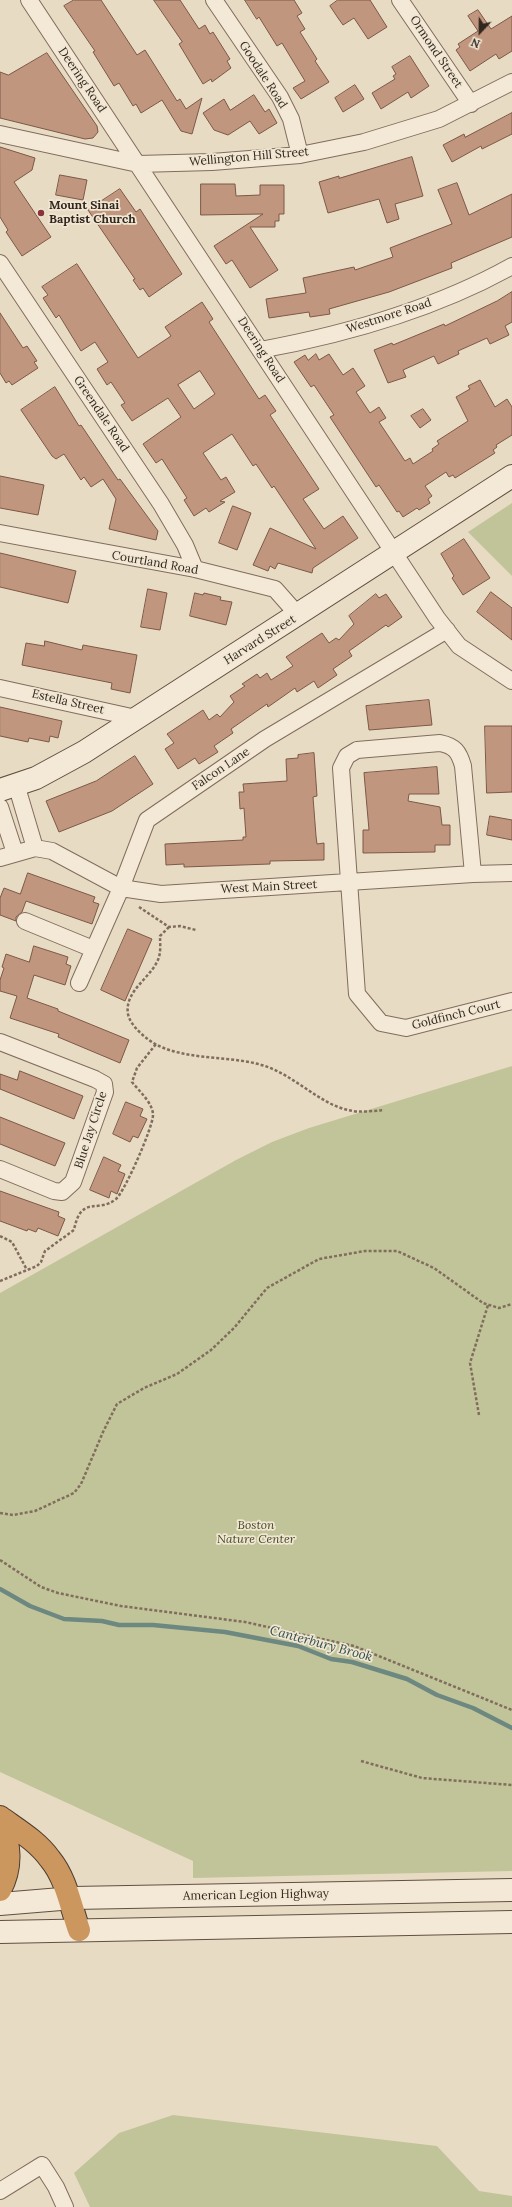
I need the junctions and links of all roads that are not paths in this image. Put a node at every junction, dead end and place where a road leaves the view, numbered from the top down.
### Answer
1 (29, 0) edge
2 (214, 0) edge
3 (400, 0) edge
4 (512, 82) edge
5 (471, 104) junction
6 (0, 134) edge
7 (300, 155) junction
8 (138, 164) junction
9 (0, 263) edge
10 (512, 266) edge
11 (260, 350) junction
12 (512, 476) edge
13 (0, 533) edge
14 (394, 552) junction
15 (195, 570) junction
16 (298, 616) junction
17 (447, 630) junction
18 (512, 681) edge
19 (0, 688) edge
20 (136, 718) junction
21 (8, 787) edge
22 (0, 807) edge
23 (35, 848) junction
24 (7, 855) edge
25 (512, 873) edge
26 (473, 874) junction
27 (350, 883) junction
28 (119, 894) junction
29 (25, 921) dead end
30 (93, 949) junction
31 (80, 983) dead end
32 (512, 1001) edge
33 (0, 1042) edge
34 (0, 1168) edge
35 (1, 1818) edge
36 (0, 1890) edge
37 (512, 1890) edge
38 (68, 1899) junction
39 (0, 1904) edge
40 (512, 1922) edge
41 (79, 1930) junction
42 (0, 1932) edge
43 (0, 2191) edge
44 (65, 2207) edge

1 - 8 street, Deering Road
2 - 7 street, Goodale Road
3 - 5 street, Ormond Street
4 - 5 street, Wellington Hill Street
5 - 7 street, Wellington Hill Street
6 - 8 street, Wellington Hill Street
7 - 8 street, Wellington Hill Street
8 - 11 street, Deering Road
9 - 15 street, Greendale Road
10 - 11 street, Westmore Road
11 - 14 street, Deering Road
12 - 14 main road, Harvard Street
13 - 15 street, Courtland Road
14 - 16 main road, Harvard Street
14 - 17 street, Deering Road
15 - 16 street, Courtland Road
16 - 20 main road, Harvard Street
17 - 18 street, Deering Road
17 - 28 street, Falcon Lane
19 - 20 street, Estella Street
20 - 21 main road, Harvard Street
21 - 23 street
22 - 24 street, West Main Street
23 - 24 street, West Main Street
23 - 28 street, West Main Street
25 - 26 street, West Main Street
26 - 27 street, West Main Street
26 - 27 street, Goldfinch Court
27 - 28 street, West Main Street
27 - 32 street, Goldfinch Court
28 - 30 street, Falcon Lane
29 - 30 street
30 - 31 street, Falcon Lane
33 - 34 street, Blue Jay Circle
35 - 36 highway
35 - 38 highway
37 - 38 main road, American Legion Highway
38 - 39 main road, American Legion Highway
38 - 41 highway
40 - 41 main road
41 - 42 main road
43 - 44 street

